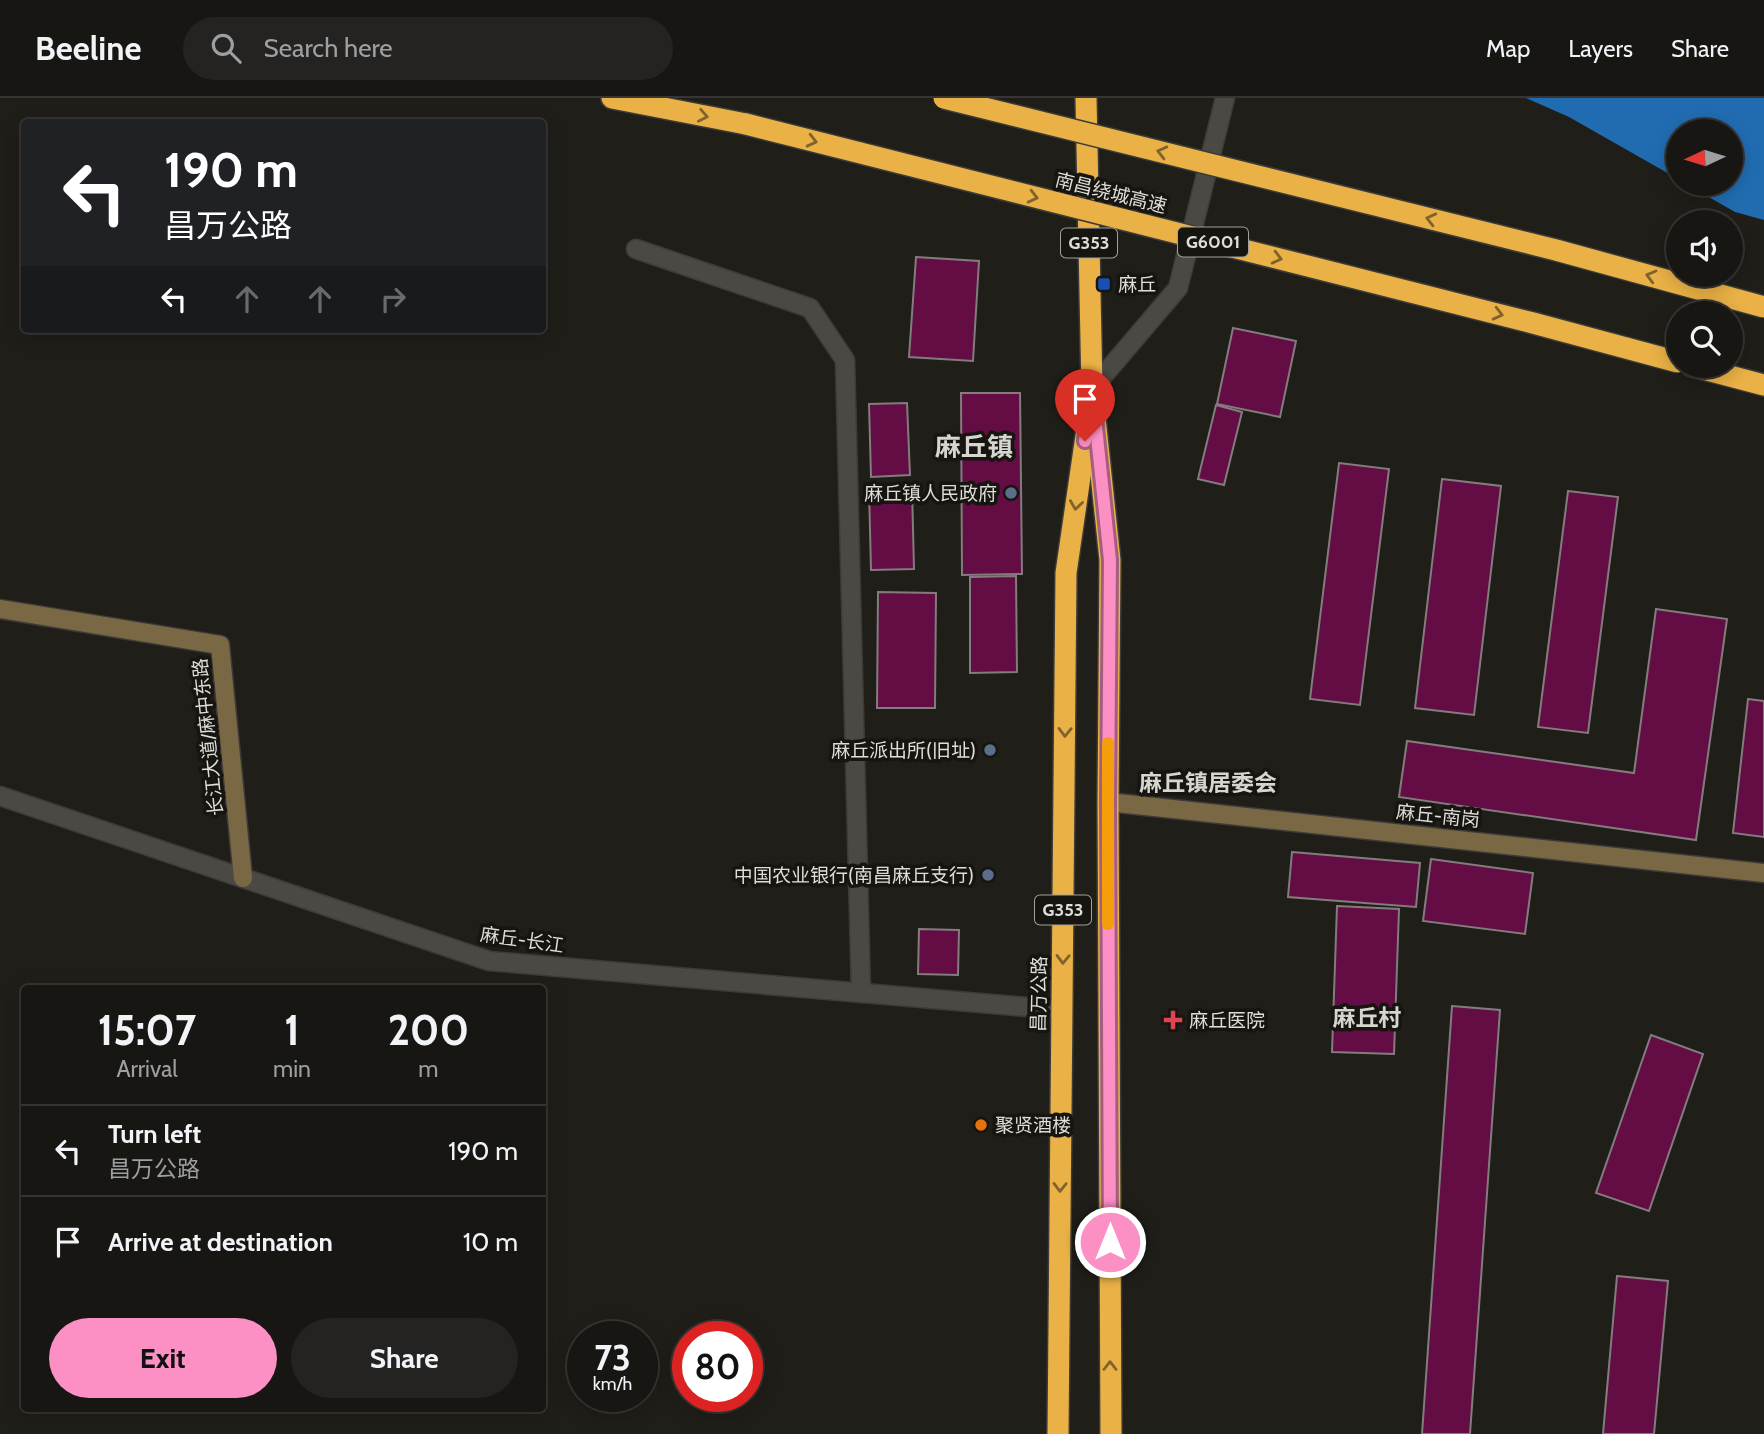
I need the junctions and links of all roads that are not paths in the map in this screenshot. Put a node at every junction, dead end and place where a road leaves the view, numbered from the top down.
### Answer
1 (612, 98) edge
2 (944, 98) edge
3 (1086, 98) edge
4 (1225, 98) edge
5 (636, 249) dead end
6 (1764, 307) edge
7 (1666, 359) edge
8 (1737, 378) edge
9 (1764, 385) edge
10 (1092, 389) junction
11 (0, 609) edge
12 (0, 796) edge
13 (1108, 802) junction
14 (1764, 873) edge
15 (243, 878) junction
16 (861, 993) junction
17 (1062, 1010) junction
18 (1058, 1434) edge
19 (1111, 1434) edge

1 -> 7 highway, 南昌绕城高速 / G6001, bridge
6 -> 2 highway, bridge
3 - 10 highway, 昌万公路 / G353
4 - 10 street
5 - 16 street
8 - 9 highway
10 - 13 highway, 昌万公路 / G353
10 -> 17 highway, 昌万公路 / G353
11 - 15 street, 长江大道/麻中东路
12 - 15 street, 麻丘-长江
13 - 14 street, 麻丘-南岗
19 -> 13 highway, 昌万公路 / G353
15 - 16 street, 麻丘-长江
16 - 17 street, 麻丘-长江
17 -> 18 highway, 昌万公路 / G353

